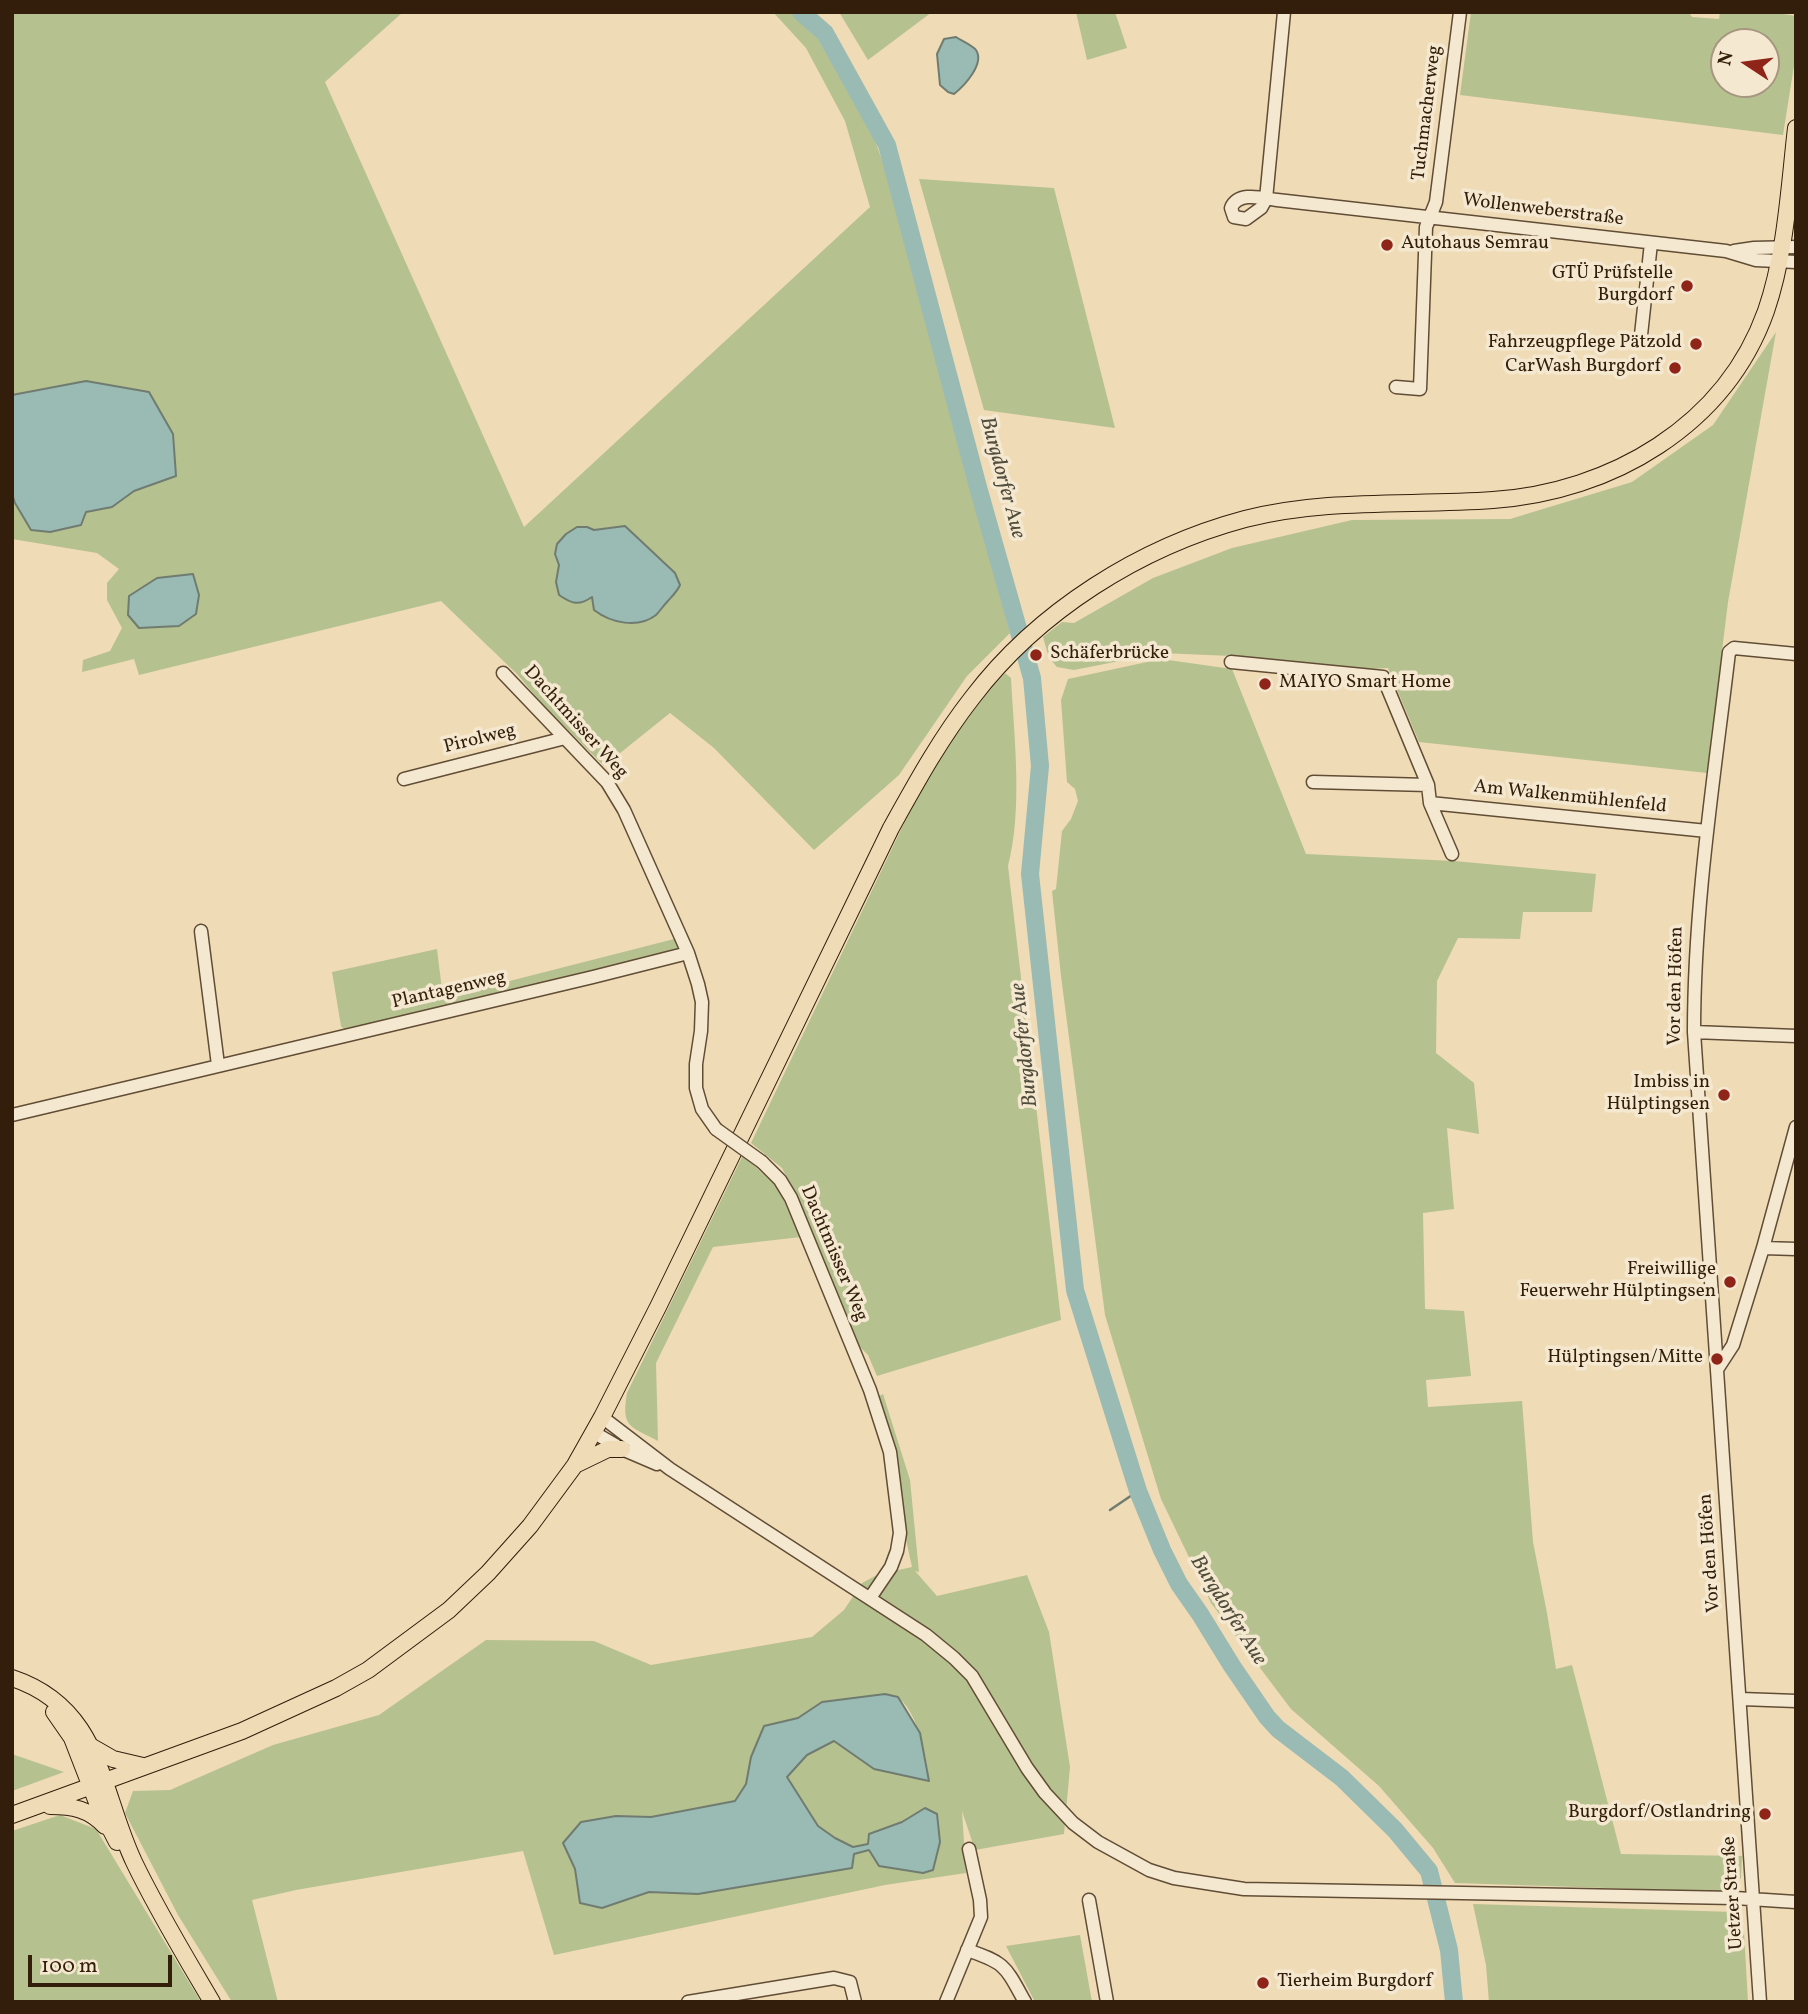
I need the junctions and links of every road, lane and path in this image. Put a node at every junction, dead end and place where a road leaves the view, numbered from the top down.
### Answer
1 (1284, 12) edge
2 (1461, 12) edge
3 (1796, 128) edge
4 (1430, 217) junction
5 (1651, 243) junction
6 (1785, 252) edge
7 (1796, 262) edge
8 (1641, 335) dead end
9 (1396, 387) dead end
10 (1796, 654) edge
11 (1231, 662) dead end
12 (503, 673) dead end
13 (565, 738) junction
14 (404, 779) dead end
15 (1314, 782) dead end
16 (1428, 785) junction
17 (1430, 803) junction
18 (1707, 831) junction
19 (1452, 854) dead end
20 (201, 931) dead end
21 (688, 953) junction
22 (1694, 1032) junction
23 (1796, 1036) edge
24 (218, 1065) junction
25 (12, 1115) edge
26 (1796, 1127) edge
27 (1763, 1248) junction
28 (1796, 1249) edge
29 (1718, 1368) junction
30 (602, 1417) junction
31 (593, 1432) junction
32 (622, 1449) junction
33 (575, 1465) junction
34 (670, 1469) junction
35 (870, 1598) junction
36 (12, 1678) edge
37 (12, 1684) edge
38 (1741, 1699) junction
39 (1796, 1701) edge
40 (92, 1747) junction
41 (143, 1766) junction
42 (97, 1784) junction
43 (37, 1807) junction
44 (12, 1815) edge
45 (110, 1832) junction
46 (969, 1849) dead end
47 (147, 1888) junction
48 (1089, 1900) dead end
49 (1753, 1901) junction
50 (1796, 1902) edge
51 (967, 1950) junction
52 (212, 2002) edge
53 (688, 2002) edge
54 (855, 2002) edge
55 (946, 2002) edge
56 (1024, 2002) edge
57 (1107, 2002) edge
58 (1760, 2002) edge

1 - 4 street, Wollenweberstraße
2 - 4 street, Tuchmacherweg
3 - 6 main road
4 - 5 street, Wollenweberstraße
4 - 9 street
5 - 6 street, Wollenweberstraße
5 - 8 street
6 - 7 street, Wollenweberstraße
6 - 30 main road
10 - 18 street, Vor den Höfen
11 - 16 street
12 - 13 street, Dachtmisser Weg
13 - 14 street, Pirolweg
13 - 21 street, Dachtmisser Weg
15 - 16 street
16 - 17 street
17 - 18 street, Am Walkenmühlenfeld
17 - 19 street
18 - 22 street, Vor den Höfen
20 - 24 street
21 - 24 street, Plantagenweg
21 - 35 street, Dachtmisser Weg, bridge
22 - 23 street
22 - 29 street, Vor den Höfen
24 - 25 street, Plantagenweg
26 - 27 street
27 - 28 street
27 - 29 street
29 - 38 street, Vor den Höfen
30 - 31 main road
30 - 34 street
31 - 32 street
31 - 33 main road
32 - 33 main road
32 - 34 street
33 - 41 main road
34 - 35 street
35 - 49 street
36 - 40 main road
37 - 42 main road
38 - 39 street
38 - 49 street, Uetzer Straße
40 - 41 main road
40 - 42 main road
41 - 42 main road
42 - 43 main road
42 - 45 main road
42 - 47 main road
43 - 44 main road
43 - 45 main road
45 - 47 main road
46 - 51 street
47 - 52 main road
48 - 57 street
49 - 50 street
49 - 58 street, Uetzer Straße
51 - 55 street
51 - 56 street
53 - 54 street

